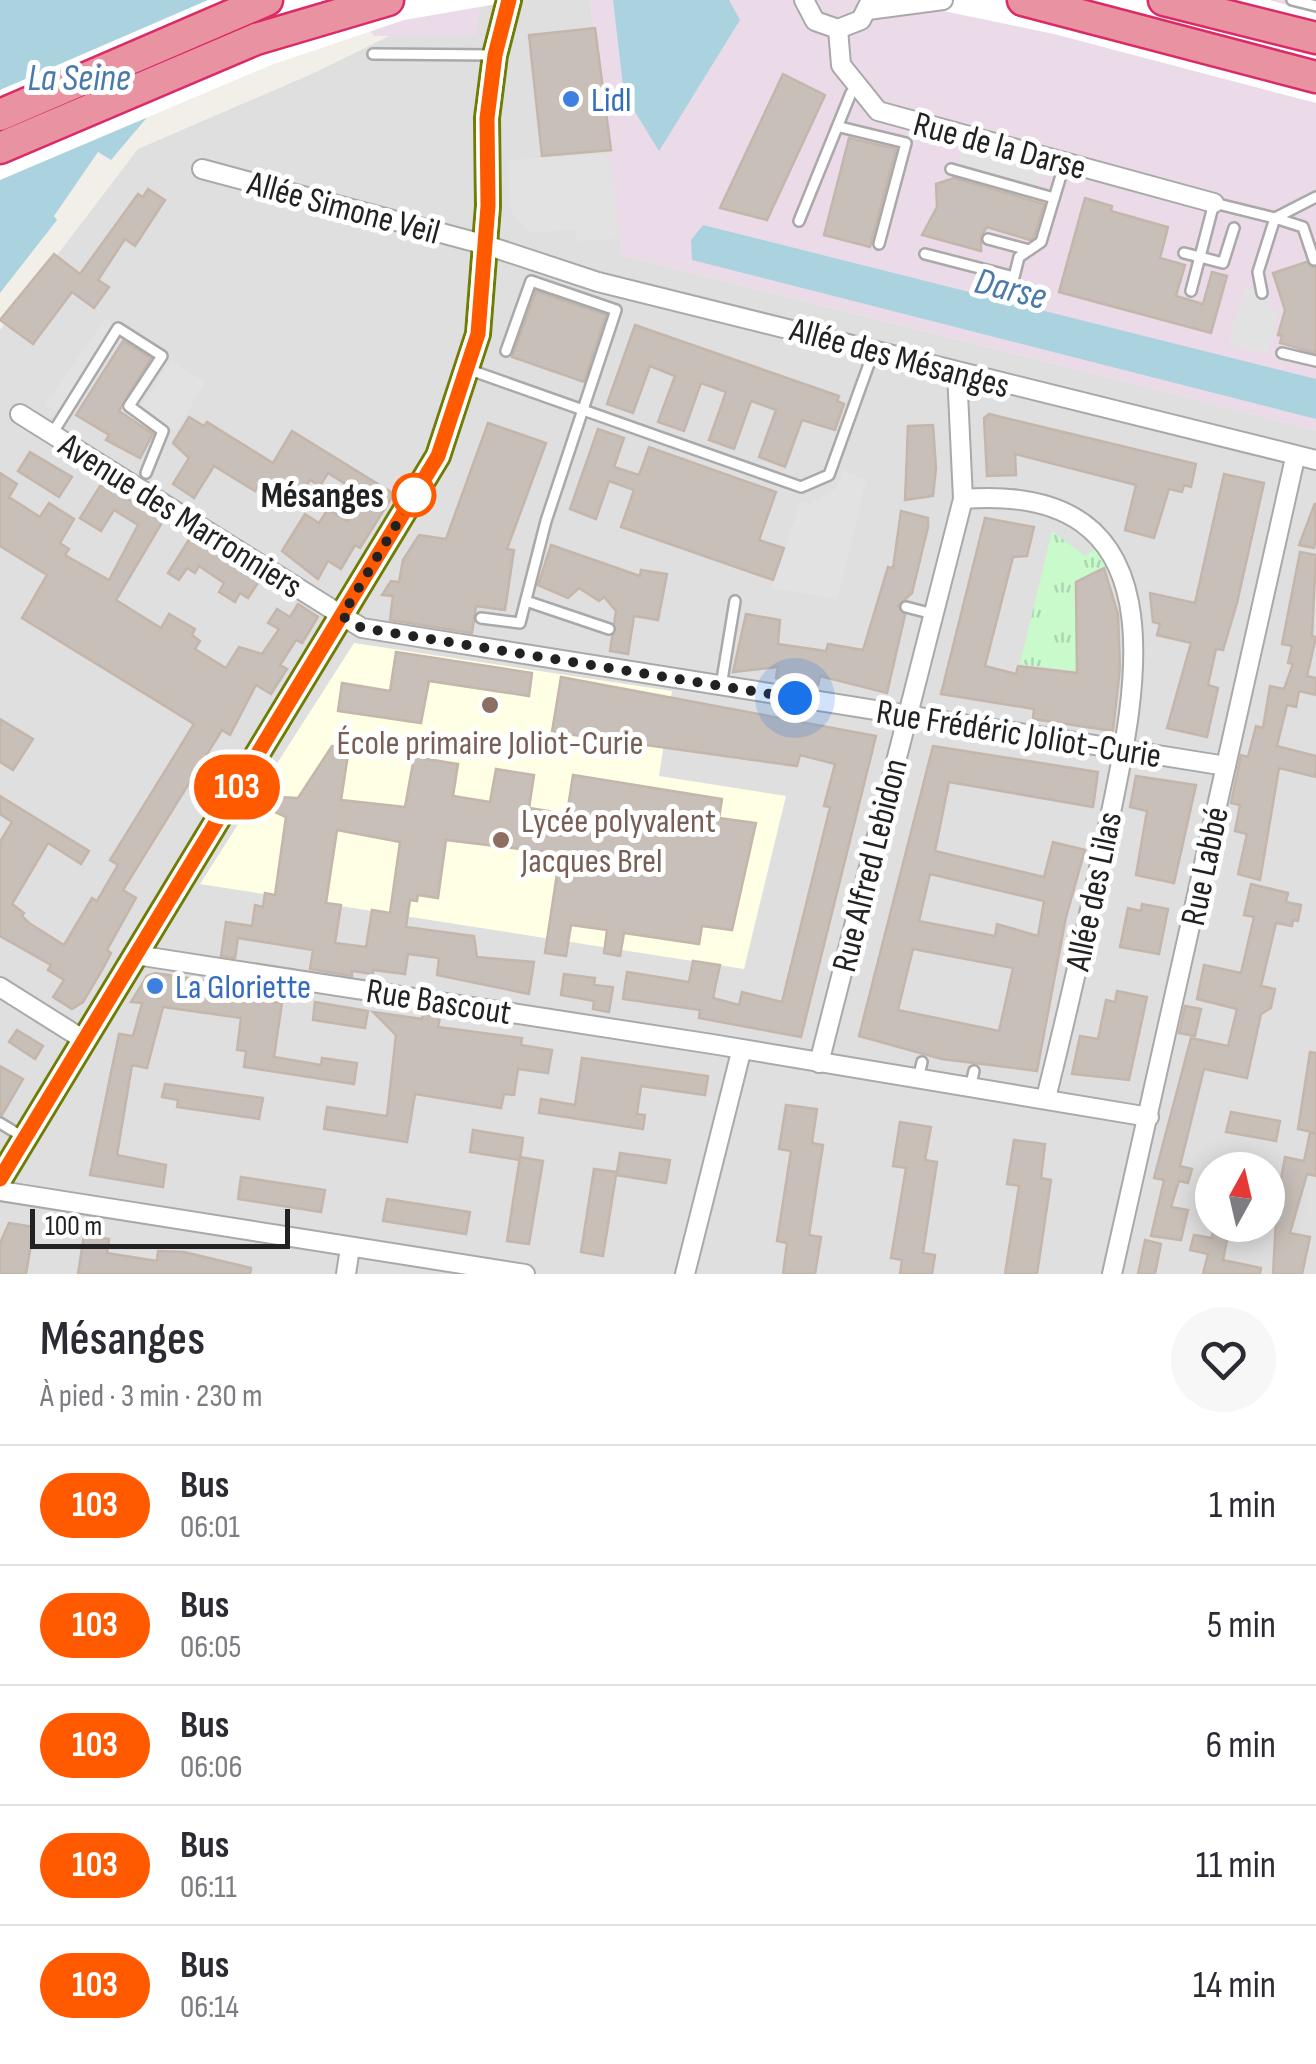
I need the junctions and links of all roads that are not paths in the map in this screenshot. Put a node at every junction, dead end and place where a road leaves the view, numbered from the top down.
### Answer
1 (267, 0) edge
2 (388, 0) edge
3 (509, 0) edge
4 (804, 0) edge
5 (943, 0) edge
6 (1023, 0) edge
7 (1164, 0) edge
8 (1292, 0) edge
9 (870, 5) edge
10 (1316, 6) edge
11 (838, 29) junction
12 (1316, 38) edge
13 (373, 54) dead end
14 (495, 55) junction
15 (1316, 77) edge
16 (857, 87) junction
17 (0, 115) edge
18 (840, 127) junction
19 (0, 148) edge
20 (1065, 162) junction
21 (202, 169) dead end
22 (951, 170) dead end
23 (1054, 198) junction
24 (1316, 198) edge
25 (1214, 203) junction
26 (1275, 218) junction
27 (799, 221) dead end
28 (1234, 228) dead end
29 (988, 239) dead end
30 (880, 244) dead end
31 (486, 245) junction
32 (1030, 250) junction
33 (1184, 253) dead end
34 (926, 254) dead end
35 (1200, 257) junction
36 (1314, 260) edge
37 (1191, 290) dead end
38 (1262, 293) dead end
39 (874, 350) junction
40 (506, 351) dead end
41 (1282, 353) dead end
42 (1316, 361) edge
43 (467, 370) junction
44 (957, 372) junction
45 (581, 409) junction
46 (20, 414) dead end
47 (52, 434) junction
48 (1295, 458) junction
49 (1316, 460) edge
50 (146, 473) dead end
51 (963, 498) junction
52 (526, 601) junction
53 (735, 601) dead end
54 (906, 607) dead end
55 (933, 614) junction
56 (342, 616) junction
57 (481, 618) dead end
58 (609, 630) dead end
59 (721, 686) junction
60 (907, 716) junction
61 (1124, 750) junction
62 (1226, 766) junction
63 (136, 956) junction
64 (0, 987) edge
65 (84, 1040) junction
66 (741, 1052) junction
67 (819, 1063) junction
68 (1046, 1098) junction
69 (1149, 1117) junction
70 (0, 1124) edge
71 (24, 1138) junction
72 (0, 1179) edge
73 (0, 1191) edge
74 (350, 1248) junction
75 (346, 1274) edge
76 (524, 1274) edge
77 (685, 1274) edge
78 (1112, 1274) edge

1 - 17 highway
2 - 19 highway
3 - 14 main road
4 - 11 street
5 - 9 street
6 - 15 highway
7 - 12 highway
8 - 10 lane
9 - 11 street
11 - 16 street, Rue de la Darse
13 - 14 lane
14 - 31 main road
16 - 18 lane
16 - 20 street, Rue de la Darse
18 - 27 lane
18 - 30 lane
20 - 23 lane
20 - 25 street, Rue de la Darse
21 - 31 street, Allée Simone Veil
22 - 23 lane
23 - 32 lane
24 - 26 lane
25 - 26 lane
25 - 35 lane
26 - 36 lane
26 - 38 lane
28 - 35 lane
29 - 32 lane
31 - 39 street, Allée des Mésanges
31 - 43 main road
32 - 34 lane
33 - 35 lane
35 - 37 lane
39 - 44 street, Allée des Mésanges
39 - 45 lane
40 - 45 lane
41 - 42 lane
43 - 45 lane
43 - 56 main road
44 - 48 street, Allée des Mésanges
44 - 51 street, Rue Alfred Lebidon
45 - 52 lane
46 - 47 street, Avenue des Marronniers
47 - 50 lane
47 - 56 street, Avenue des Marronniers
48 - 49 street, Allée des Mésanges
48 - 62 street, Rue Labbé
51 - 55 street, Rue Alfred Lebidon
51 - 61 street, Allée des Lilas
52 - 57 lane
52 - 58 lane
53 - 59 lane
54 - 55 lane
55 - 60 street, Rue Alfred Lebidon
56 - 59 street, Rue Frédéric Joliot-Curie
56 - 63 main road
59 - 60 street, Rue Frédéric Joliot-Curie
60 - 61 street, Rue Frédéric Joliot-Curie
60 - 67 street, Rue Alfred Lebidon
61 - 62 street, Rue Frédéric Joliot-Curie
61 - 68 street, Allée des Lilas
62 - 69 street, Rue Labbé
63 - 65 main road
63 - 66 street, Rue Bascout
64 - 65 street
65 - 71 main road
66 - 67 street, Rue Bascout
66 - 77 street
67 - 68 street, Rue Bascout
68 - 69 street, Rue Bascout
69 - 78 street, Rue Labbé
70 - 71 lane
71 - 72 main road
73 - 74 street
74 - 75 street
74 - 76 street

